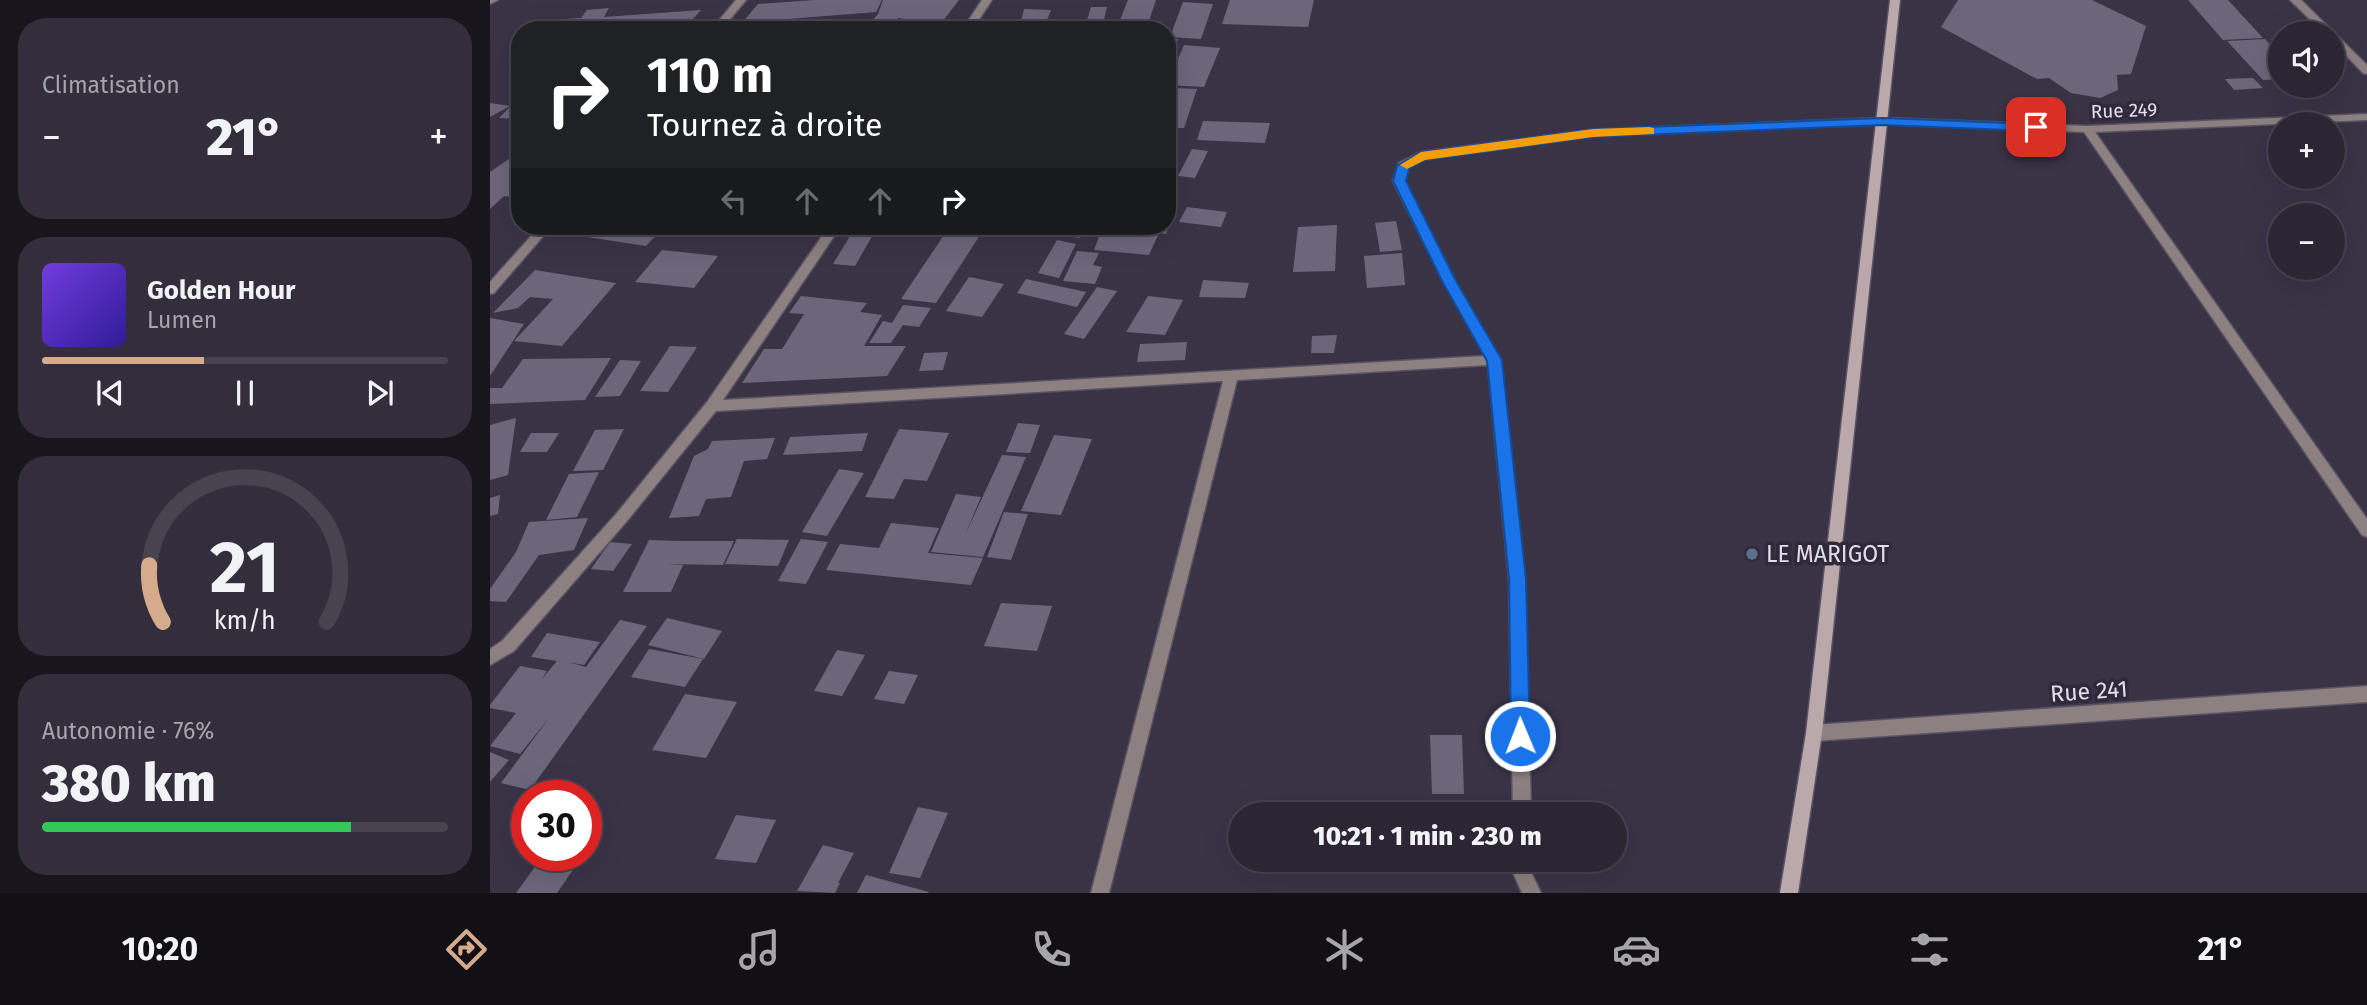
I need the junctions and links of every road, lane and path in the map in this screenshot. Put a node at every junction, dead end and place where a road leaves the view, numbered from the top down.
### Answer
1 (741, 0) edge
2 (987, 0) edge
3 (1895, 0) edge
4 (2295, 0) edge
5 (724, 21) edge
6 (973, 21) edge
7 (2317, 21) edge
8 (2345, 49) edge
9 (2367, 71) edge
10 (2367, 117) edge
11 (1883, 121) junction
12 (2087, 129) junction
13 (538, 235) edge
14 (829, 235) edge
15 (490, 290) edge
16 (1494, 360) junction
17 (1231, 376) junction
18 (712, 406) junction
19 (2367, 531) edge
20 (490, 658) edge
21 (2367, 694) edge
22 (1814, 733) junction
23 (1522, 802) edge
24 (1523, 872) edge
25 (1100, 893) edge
26 (1532, 893) edge
27 (1789, 893) edge

1 - 5 street
2 - 6 street
3 - 11 street
4 - 7 street
8 - 9 street
10 - 12 street, Rue 249
11 - 12 street, Rue 249
11 - 16 street, Rue 249
11 - 22 street
12 - 19 street
13 - 15 street
14 - 18 street
16 - 17 street
16 - 23 street
17 - 18 street
17 - 25 street
18 - 20 street
21 - 22 street, Rue 241
22 - 27 street
24 - 26 street

